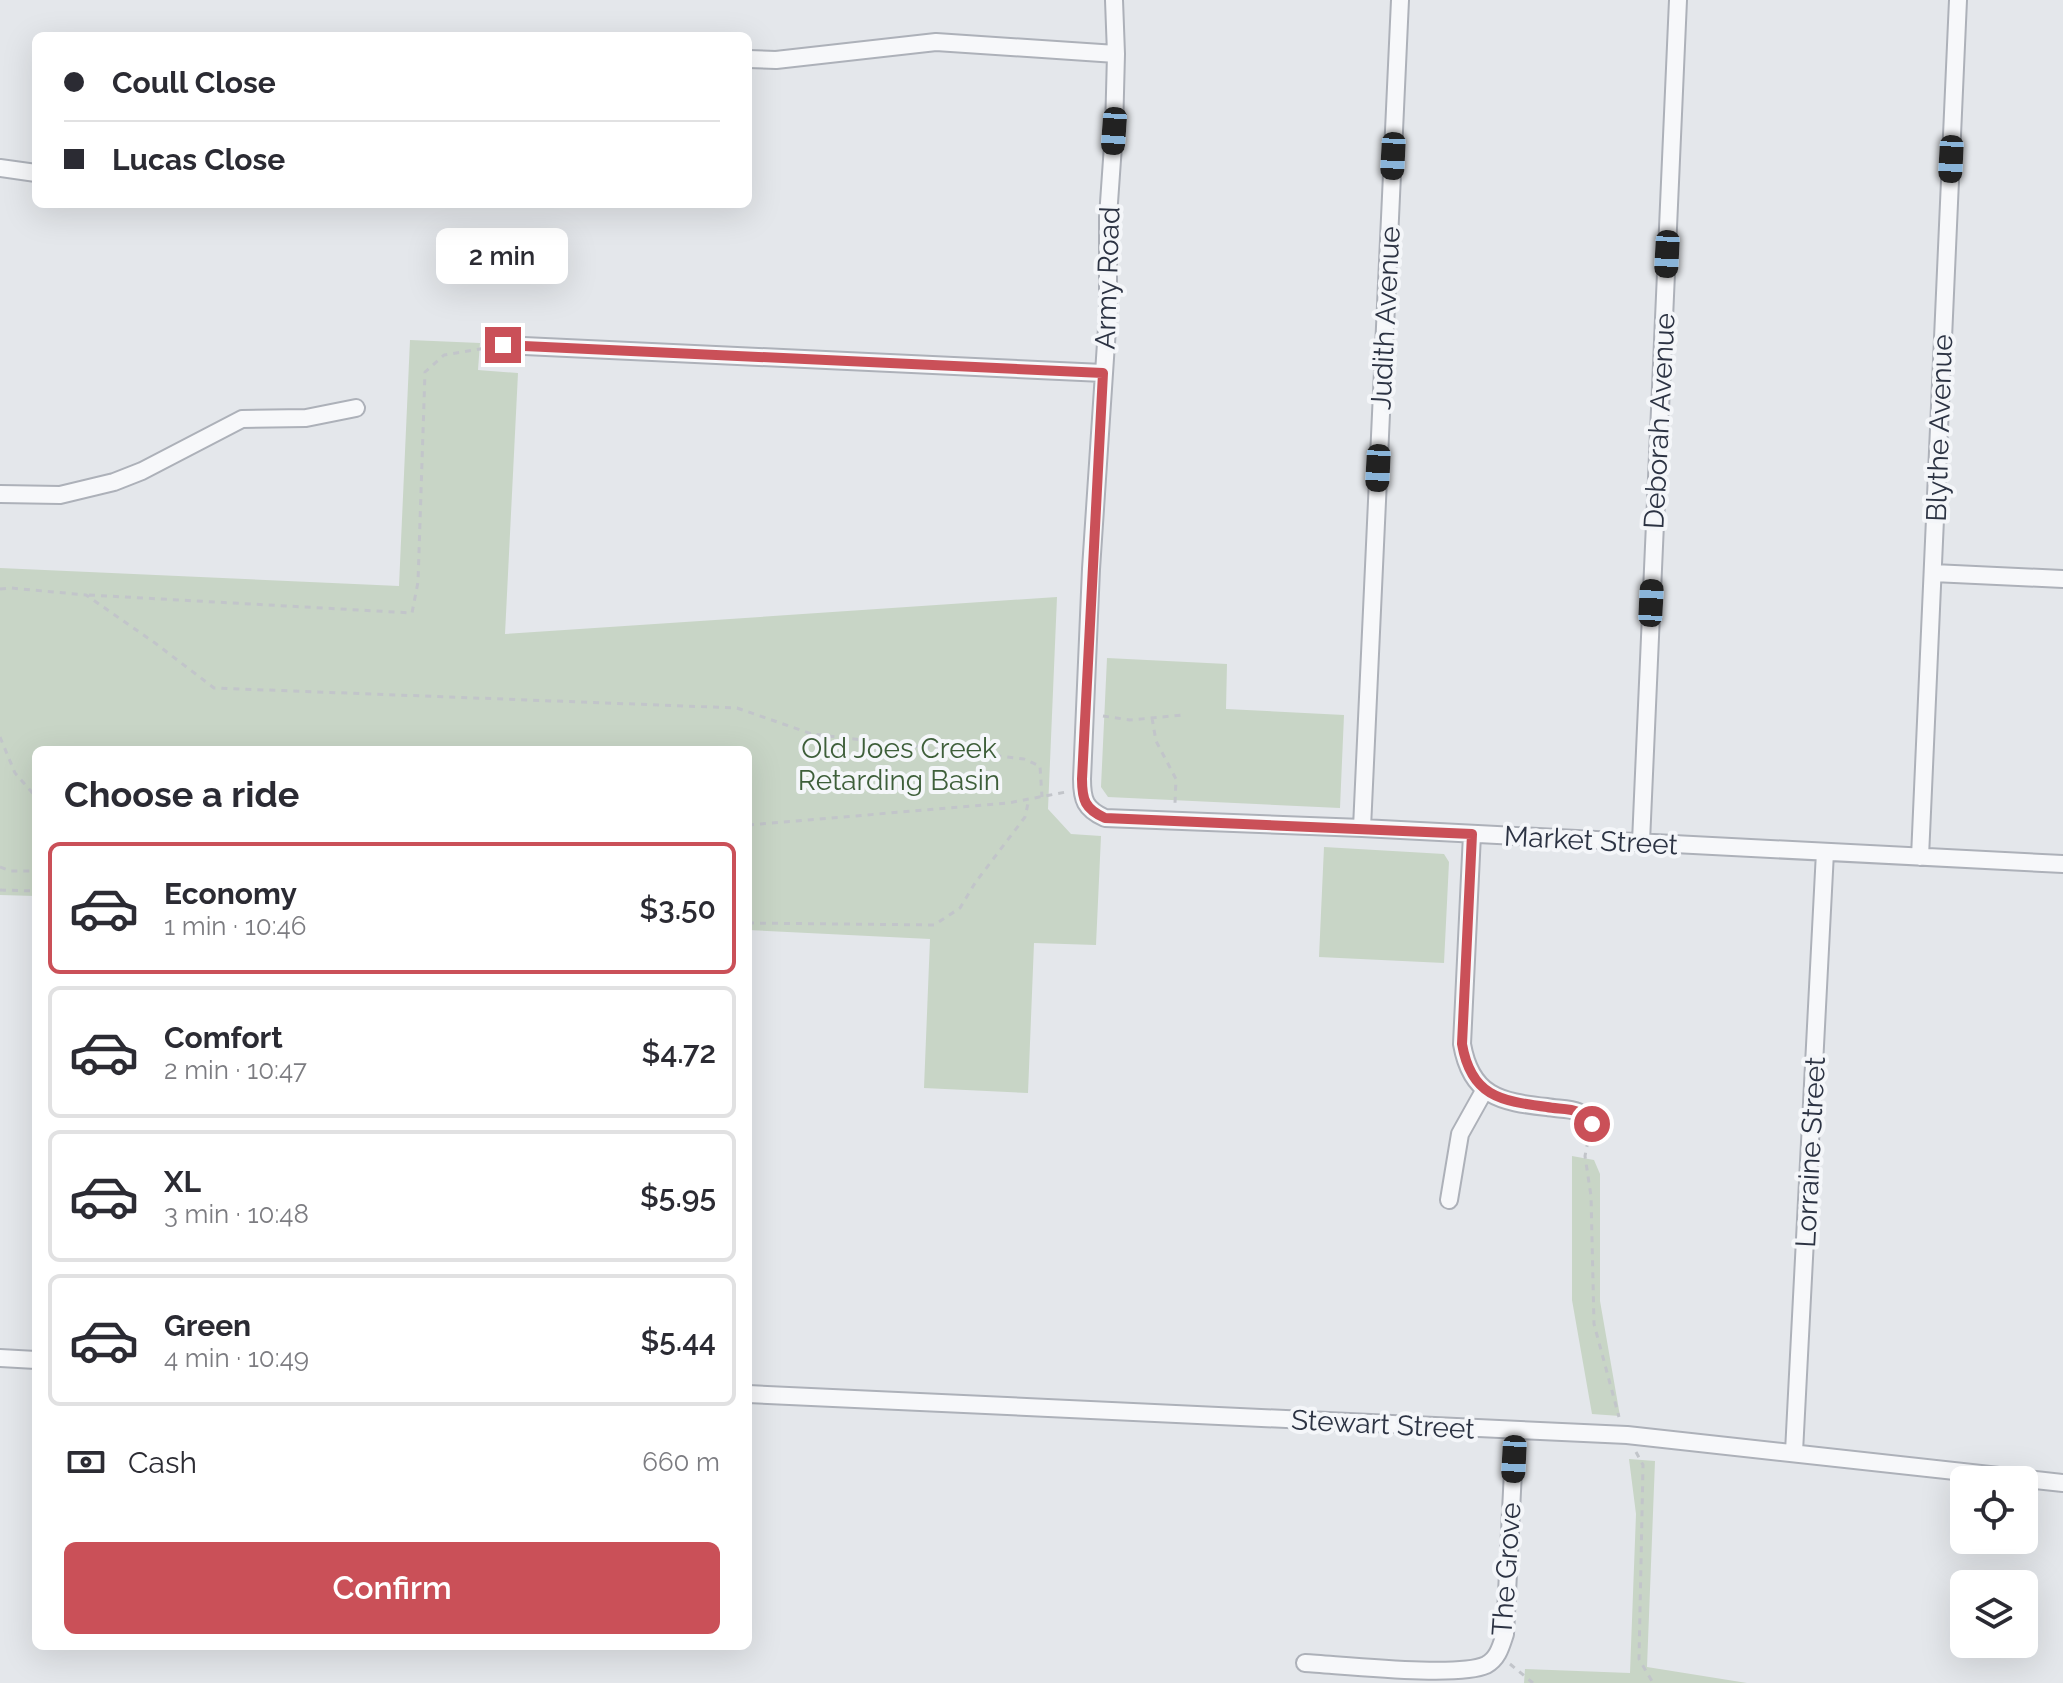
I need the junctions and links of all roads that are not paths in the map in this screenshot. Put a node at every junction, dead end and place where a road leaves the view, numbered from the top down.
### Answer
1 (1114, 0) edge
2 (1400, 0) edge
3 (1678, 0) edge
4 (1958, 0) edge
5 (1116, 54) junction
6 (752, 59) edge
7 (0, 168) edge
8 (32, 172) edge
9 (503, 345) road end
10 (1103, 373) junction
11 (356, 408) dead end
12 (0, 494) edge
13 (1933, 573) junction
14 (2063, 579) edge
15 (1082, 796) joint
16 (1362, 828) junction
17 (1472, 834) junction
18 (1641, 842) junction
19 (1825, 852) junction
20 (1920, 857) junction
21 (2063, 864) edge
22 (1484, 1091) junction
23 (1592, 1124) dead end
24 (1449, 1200) dead end
25 (0, 1358) edge
26 (32, 1360) edge
27 (752, 1394) edge
28 (1515, 1430) junction
29 (1794, 1452) junction
30 (2063, 1483) edge
31 (1305, 1663) dead end

1 - 5 street, Army Road
2 - 16 street, Judith Avenue
3 - 18 street, Deborah Avenue
4 - 13 street, Blythe Avenue
5 - 6 street
5 - 10 street, Army Road
7 - 8 street
9 - 10 street
10 - 15 street, Army Road
11 - 12 street
13 - 14 street
13 - 20 street, Blythe Avenue
15 - 16 street, Market Street
16 - 17 street, Market Street
17 - 18 street, Market Street
17 - 22 street
18 - 19 street, Market Street
19 - 20 street, Market Street
19 - 29 street, Lorraine Street
20 - 21 street, Market Street
22 - 23 street
22 - 24 street
25 - 26 street
27 - 28 street, Stewart Street
28 - 29 street, Stewart Street
28 - 31 street, The Grove
29 - 30 street, Stewart Street

